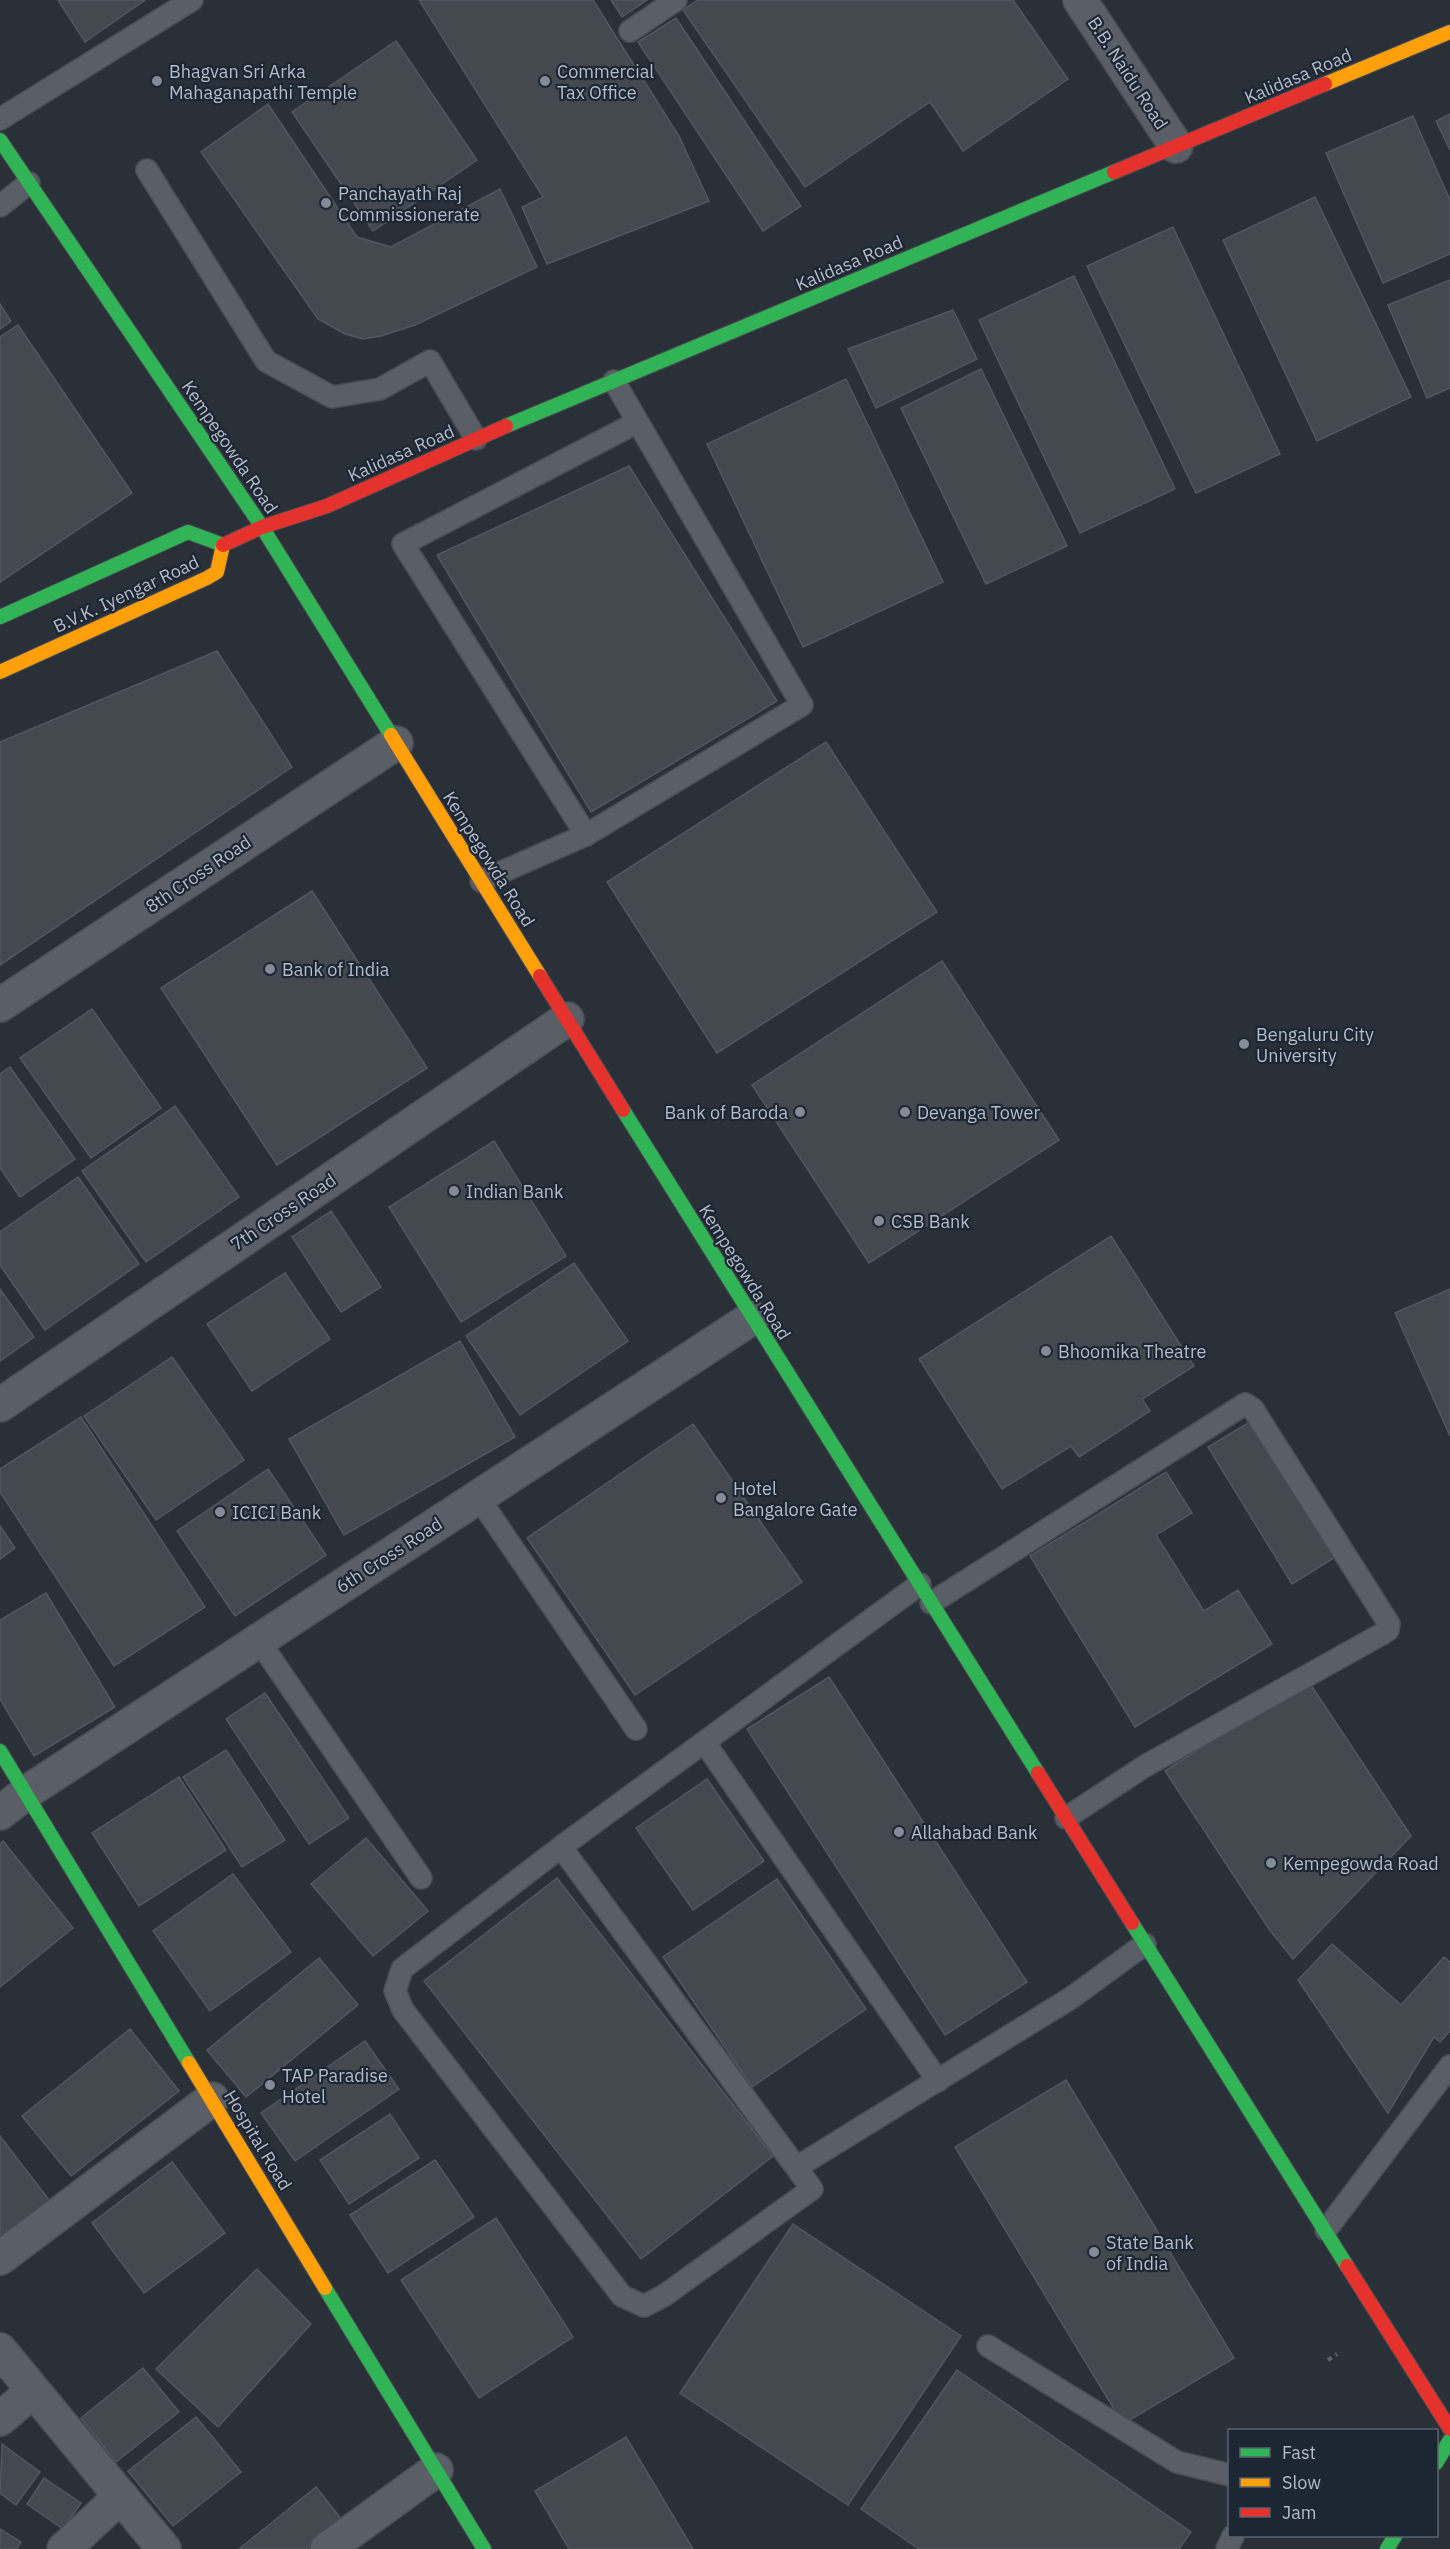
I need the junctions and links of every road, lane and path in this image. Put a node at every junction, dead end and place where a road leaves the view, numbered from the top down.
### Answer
1 (192, 0) edge
2 (676, 0) edge
3 (1080, 0) edge
4 (630, 31) dead end
5 (1450, 32) edge
6 (0, 119) edge
7 (0, 140) edge
8 (1176, 146) junction
9 (147, 170) dead end
10 (29, 183) junction
11 (0, 206) edge
12 (615, 381) junction
13 (636, 423) junction
14 (476, 438) junction
15 (262, 527) junction
16 (224, 545) junction
17 (0, 617) edge
18 (0, 672) edge
19 (396, 743) junction
20 (586, 835) junction
21 (481, 881) junction
22 (0, 1005) edge
23 (567, 1019) junction
24 (752, 1317) junction
25 (0, 1405) edge
26 (478, 1497) junction
27 (920, 1584) junction
28 (931, 1603) junction
29 (259, 1641) junction
30 (636, 1730) dead end
31 (705, 1743) junction
32 (0, 1751) edge
33 (27, 1792) junction
34 (0, 1813) edge
35 (1066, 1818) junction
36 (561, 1847) junction
37 (421, 1878) dead end
38 (1145, 1944) junction
39 (1450, 2066) edge
40 (938, 2081) junction
41 (212, 2099) junction
42 (798, 2167) junction
43 (1326, 2230) junction
44 (0, 2258) edge
45 (988, 2346) dead end
46 (0, 2350) edge
47 (1337, 2354) dead end
48 (1328, 2360) dead end
49 (33, 2391) junction
50 (0, 2419) edge
51 (1450, 2429) edge
52 (1450, 2440) edge
53 (1438, 2461) edge
54 (436, 2470) junction
55 (1228, 2475) edge
56 (121, 2496) junction
57 (64, 2549) edge
58 (164, 2549) edge
59 (327, 2549) edge
60 (484, 2549) edge

1 - 6 lane
2 - 4 lane
3 - 8 street, B.B. Naidu Road
5 - 8 street, Kalidasa Road
7 - 10 street, Kempegowda Road
8 - 12 street, Kalidasa Road
9 - 14 lane
10 - 11 lane
10 - 15 street, Kempegowda Road
12 - 13 lane
12 - 14 street, Kalidasa Road
13 - 20 lane
13 - 20 lane
14 - 15 street, Kalidasa Road
15 - 16 street, Kalidasa Road
15 - 19 street, Kempegowda Road
16 - 17 street, B.V.K. Iyengar Road
16 - 18 street, B.V.K. Iyengar Road
19 - 21 street, Kempegowda Road
19 - 22 street, 8th Cross Road
20 - 21 lane
21 - 23 street, Kempegowda Road
23 - 24 street, Kempegowda Road
23 - 25 street, 7th Cross Road
24 - 26 street, 6th Cross Road
24 - 27 street, Kempegowda Road
26 - 29 street, 6th Cross Road
26 - 30 lane
27 - 28 street, Kempegowda Road
27 - 31 lane
28 - 35 street, Kempegowda Road
28 - 35 lane
29 - 33 street, 6th Cross Road
29 - 37 lane
31 - 36 lane
31 - 40 lane
32 - 33 street, Hospital Road
33 - 34 street, 6th Cross Road
33 - 41 street, Hospital Road
35 - 38 street, Kempegowda Road
36 - 42 lane
36 - 42 lane
38 - 40 lane
38 - 43 street, Kempegowda Road
39 - 43 lane
40 - 42 lane
41 - 44 street
41 - 54 street, Hospital Road
43 - 51 street, Kempegowda Road
45 - 55 lane
46 - 49 street
47 - 48 path
49 - 50 street
49 - 56 street
52 - 53 street
54 - 59 street
54 - 60 street, Hospital Road
56 - 57 street
56 - 58 street

